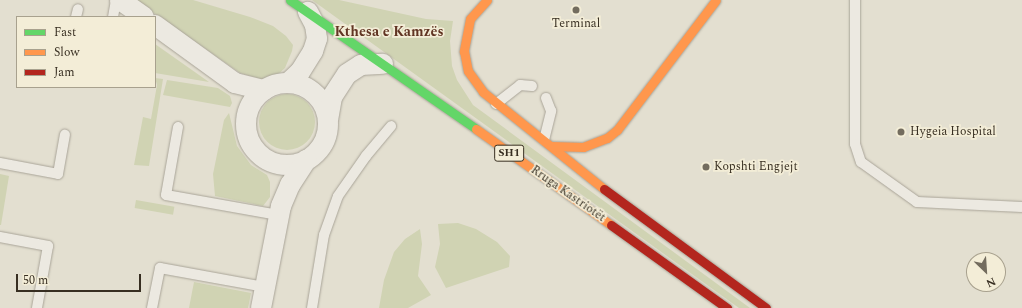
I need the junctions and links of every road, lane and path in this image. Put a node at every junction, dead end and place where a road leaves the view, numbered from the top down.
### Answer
1 (116, 0) edge
2 (120, 0) edge
3 (290, 0) edge
4 (487, 0) edge
5 (716, 0) edge
6 (855, 0) edge
7 (308, 12) junction
8 (113, 16) edge
9 (143, 16) edge
10 (156, 26) edge
11 (383, 64) junction
12 (235, 82) junction
13 (288, 83) junction
14 (532, 86) dead end
15 (264, 90) junction
16 (546, 98) dead end
17 (496, 104) junction
18 (246, 120) junction
19 (328, 120) junction
20 (391, 126) dead end
21 (178, 127) dead end
22 (65, 135) dead end
23 (547, 143) junction
24 (266, 160) junction
25 (306, 160) junction
26 (0, 163) edge
27 (1022, 207) edge
28 (280, 210) junction
29 (0, 237) edge
30 (265, 287) junction
31 (37, 308) edge
32 (152, 308) edge
33 (261, 308) edge
34 (312, 308) edge
35 (726, 308) edge
36 (766, 308) edge

1 - 8 lane
2 - 9 street
3 - 7 main road, Rruga Kastriotët / SH1
4 - 17 main road, Rruga Kastriotët / SH1
5 - 23 main road
6 - 27 lane
7 - 11 main road, Rruga Kastriotët / SH1
7 - 13 street
10 - 12 street
11 - 19 street
11 - 35 main road, Rruga Kastriotët / SH1
12 - 15 street
12 - 18 street
13 - 15 street
13 - 19 street
14 - 17 lane
15 - 18 street
16 - 23 lane
17 - 23 main road, Rruga Kastriotët / SH1
18 - 24 street
19 - 25 street
20 - 34 lane
21 - 28 lane
22 - 26 lane
23 - 36 main road, Rruga Kastriotët / SH1
24 - 25 street
24 - 28 street
25 - 28 street
28 - 30 street
29 - 31 lane
30 - 32 lane
30 - 33 street

